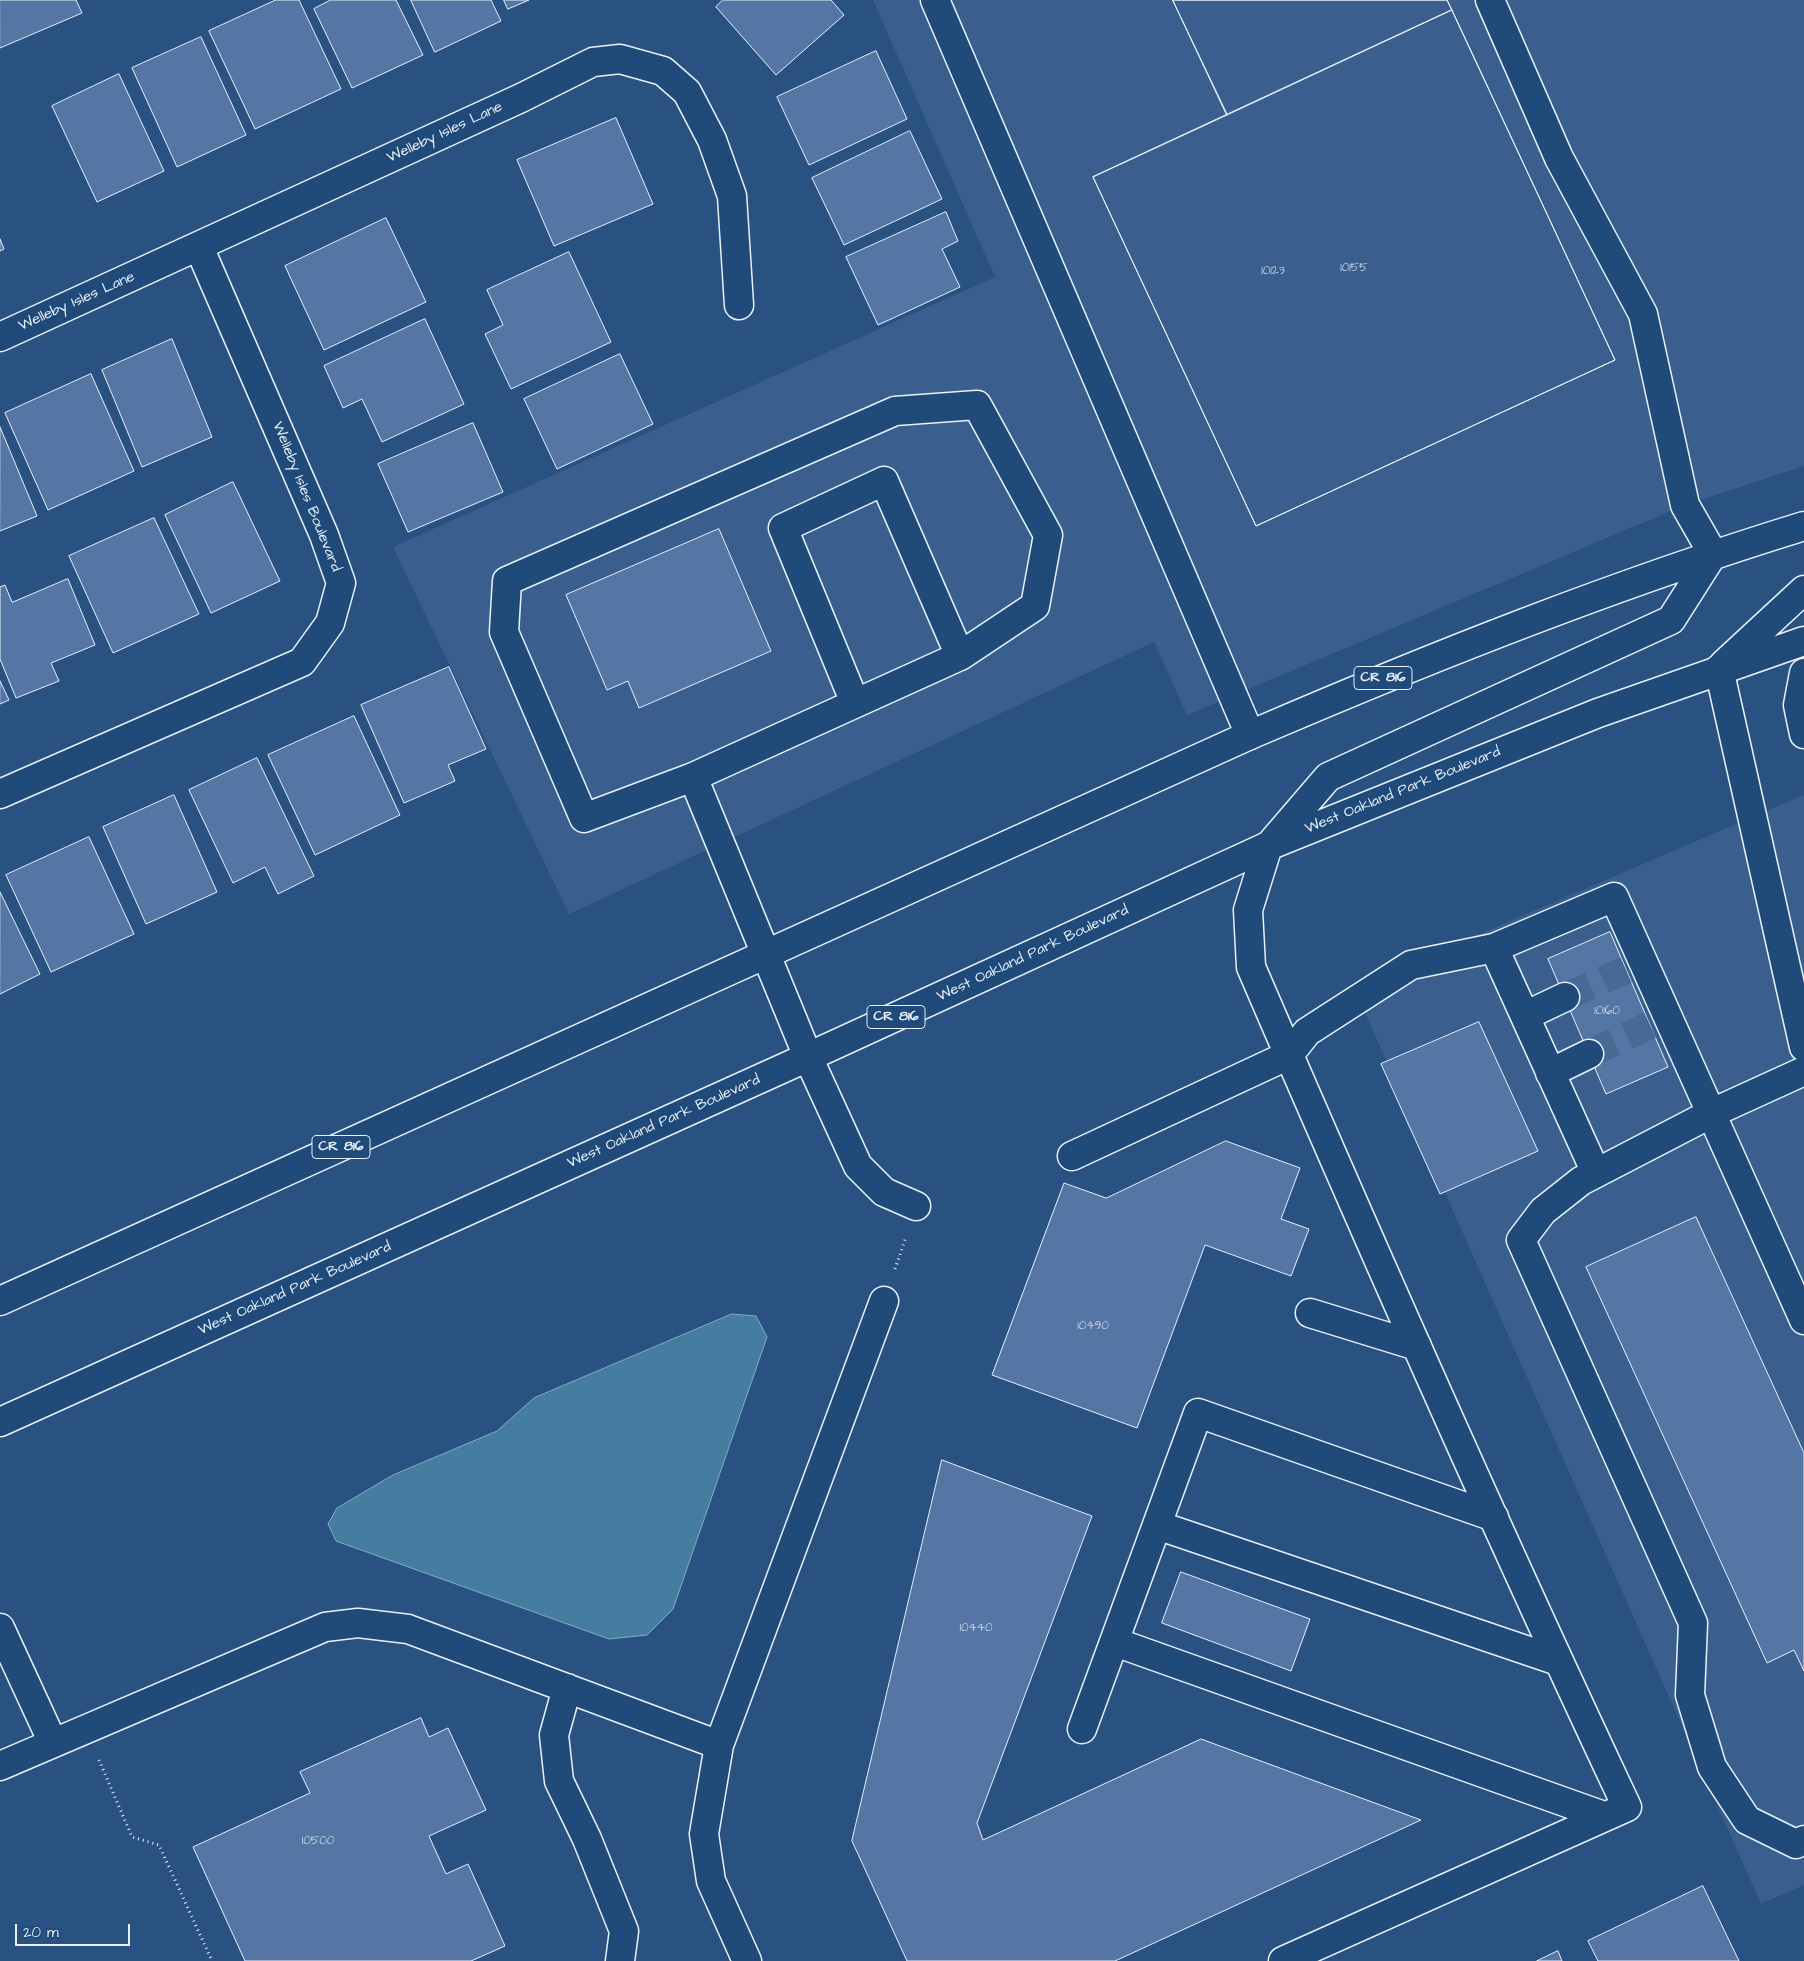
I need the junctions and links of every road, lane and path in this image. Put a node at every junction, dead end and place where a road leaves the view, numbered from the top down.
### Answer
1 (1490, 0) edge
2 (943, 3) edge
3 (199, 247) junction
4 (739, 305) dead end
5 (0, 337) edge
6 (1804, 526) edge
7 (1712, 554) junction
8 (1804, 590) edge
9 (1804, 641) edge
10 (960, 656) junction
11 (1719, 669) junction
12 (1804, 673) edge
13 (855, 704) junction
14 (1804, 734) edge
15 (1250, 735) junction
16 (693, 777) junction
17 (0, 794) edge
18 (1268, 846) junction
19 (1494, 948) junction
20 (768, 955) junction
21 (1564, 997) tunnel mouth
22 (1524, 1016) junction
23 (1804, 1047) edge
24 (1589, 1054) tunnel mouth
25 (1289, 1055) junction
26 (808, 1058) junction
27 (1804, 1071) edge
28 (1550, 1073) junction
29 (1712, 1114) junction
30 (1072, 1156) dead end
31 (1596, 1173) junction
32 (916, 1206) joint
33 (0, 1301) edge
34 (884, 1301) joint
35 (1310, 1313) dead end
36 (1804, 1320) edge
37 (1417, 1346) junction
38 (0, 1422) edge
39 (1494, 1517) junction
40 (1157, 1525) junction
41 (0, 1628) edge
42 (1115, 1642) junction
43 (1558, 1661) junction
44 (567, 1688) junction
45 (86, 1729) junction
46 (1082, 1729) dead end
47 (53, 1743) junction
48 (719, 1745) junction
49 (0, 1766) edge
50 (1604, 1816) junction
51 (1804, 1840) edge
52 (212, 1961) edge
53 (620, 1961) edge
54 (747, 1961) edge
55 (1283, 1961) edge

1 - 7 main road
2 - 15 main road
3 - 4 main road, Welleby Isles Lane
3 - 5 main road, Welleby Isles Lane
3 - 17 main road, Welleby Isles Boulevard
6 - 7 main road, CR 816
7 - 15 main road, CR 816
7 - 18 main road
8 - 11 main road
9 - 11 main road, West Oakland Park Boulevard / CR 816
10 - 13 main road
10 - 13 main road
10 - 16 main road
11 - 18 main road, West Oakland Park Boulevard / CR 816
11 - 23 main road
12 - 14 main road
13 - 16 main road
15 - 20 main road, CR 816
16 - 20 main road
18 - 25 main road
18 - 26 main road, West Oakland Park Boulevard / CR 816
19 - 22 main road
19 - 25 main road
19 - 29 main road
20 - 26 main road
20 - 33 main road, CR 816
21 - 22 main road
22 - 28 main road
24 - 28 main road
25 - 30 main road
25 - 37 main road
26 - 32 main road
26 - 38 main road, West Oakland Park Boulevard / CR 816
27 - 29 main road
28 - 31 main road
29 - 31 main road
29 - 36 main road
31 - 51 main road
32 - 34 path
34 - 48 main road
35 - 37 main road
37 - 39 main road
39 - 40 main road
39 - 43 main road
40 - 42 main road
40 - 43 main road
41 - 47 main road
42 - 46 main road
42 - 50 main road
43 - 50 main road
44 - 45 main road
44 - 48 main road
44 - 53 main road
45 - 47 main road
45 - 52 path
47 - 49 main road
48 - 54 main road
50 - 55 main road

